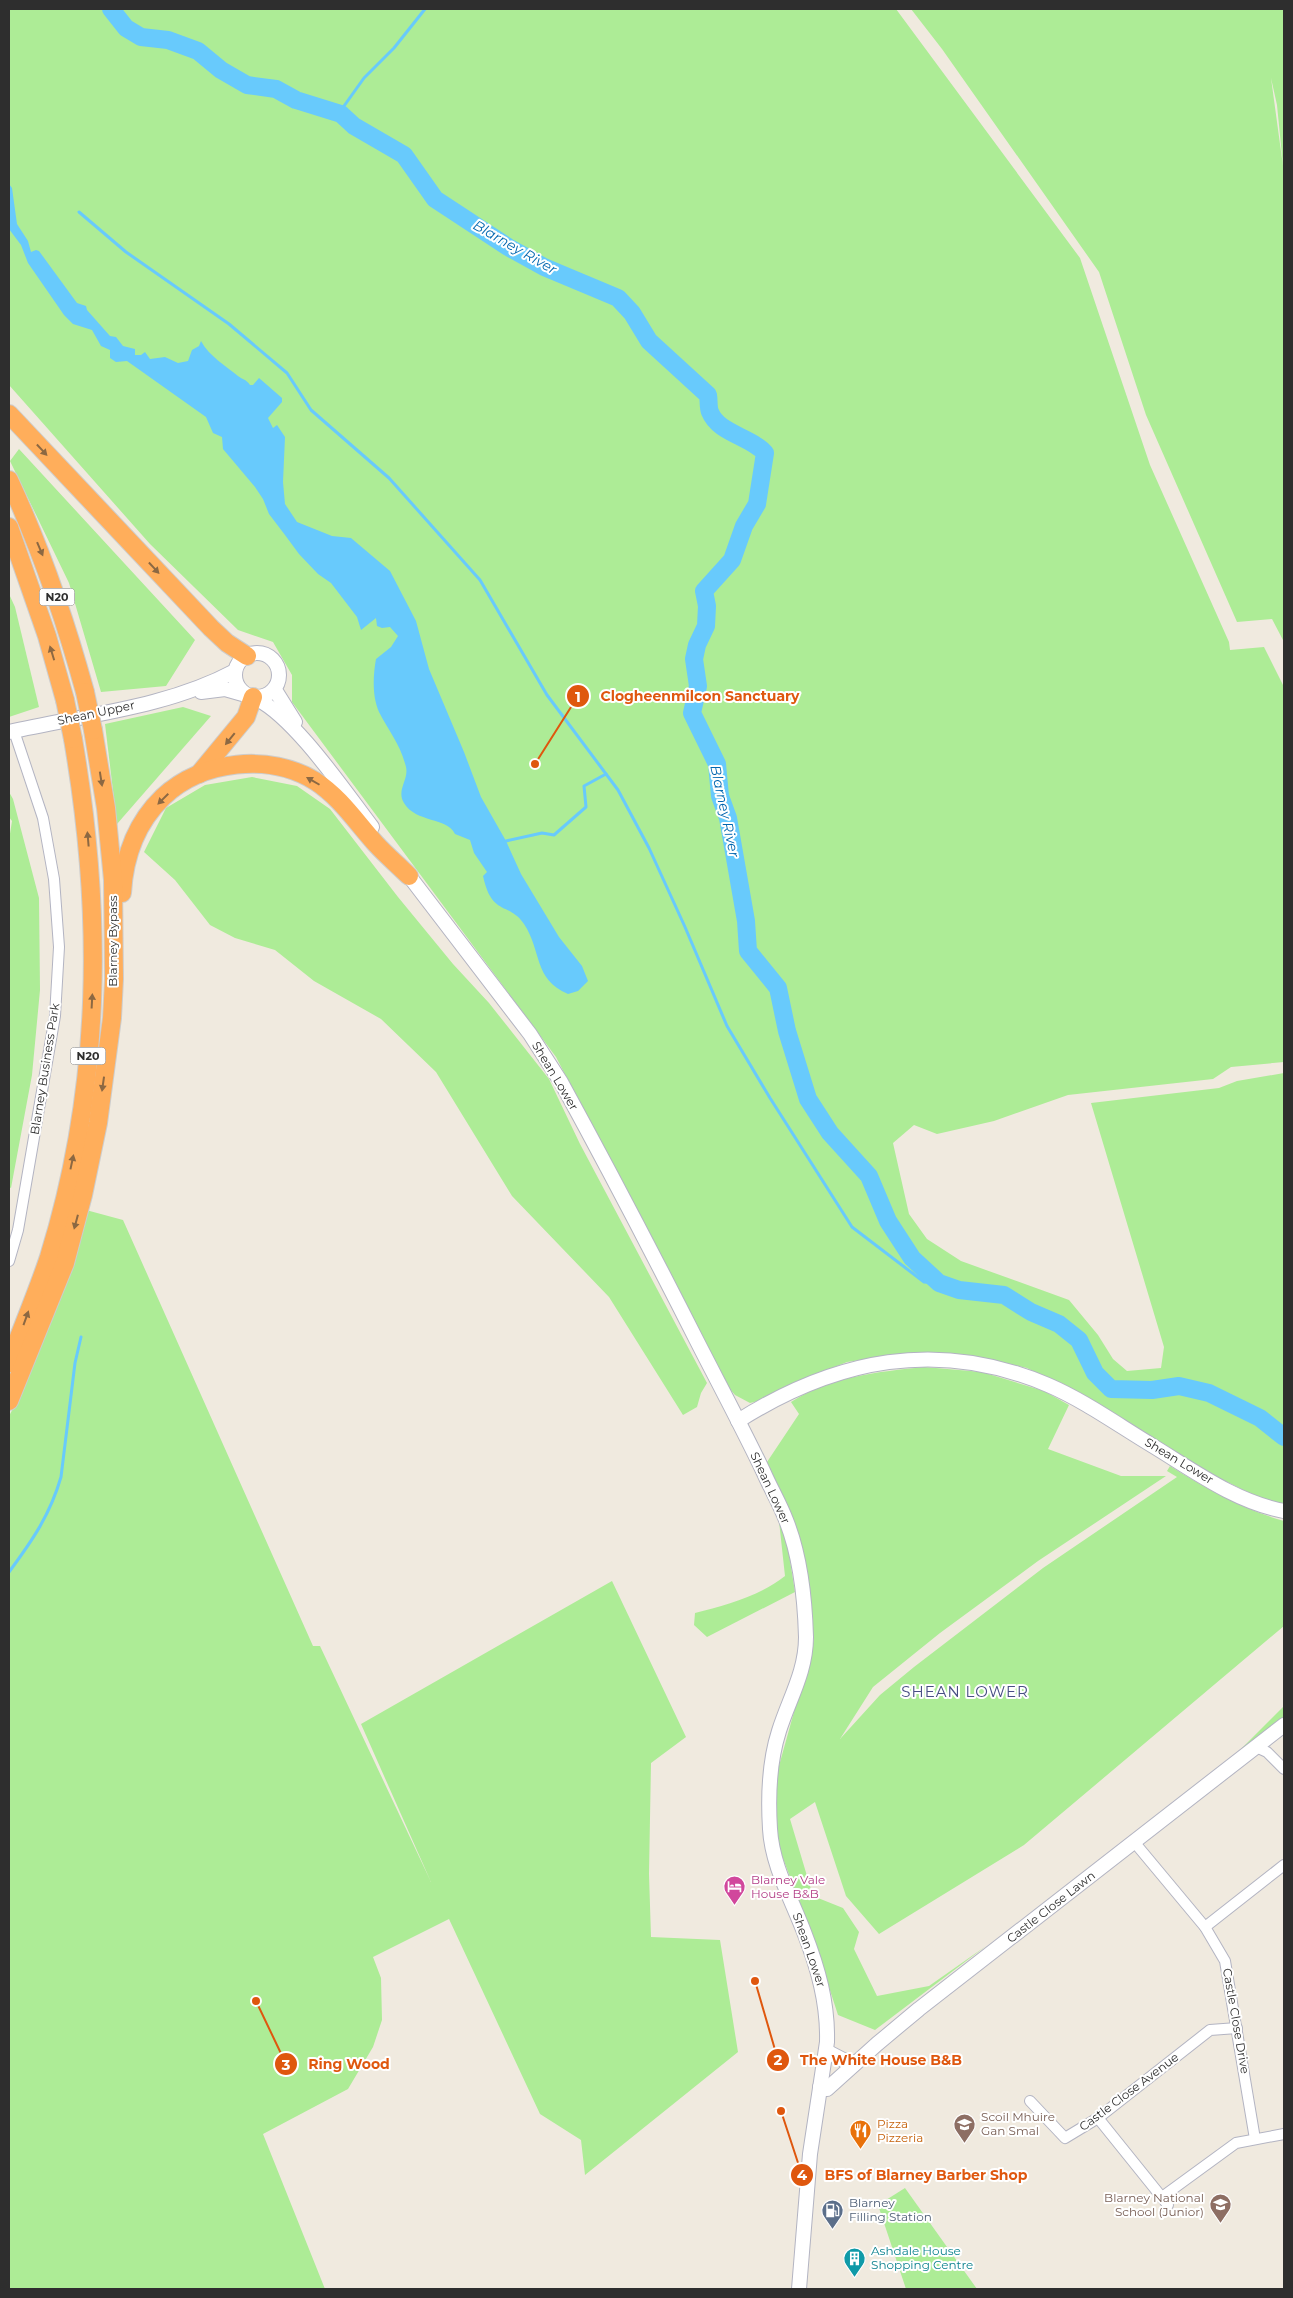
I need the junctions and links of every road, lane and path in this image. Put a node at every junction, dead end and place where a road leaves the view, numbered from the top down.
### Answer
1 (9, 414) edge
2 (9, 480) edge
3 (9, 527) edge
4 (247, 656) junction
5 (235, 671) junction
6 (274, 690) junction
7 (183, 694) junction
8 (252, 697) junction
9 (11, 732) edge
10 (322, 762) junction
11 (198, 774) junction
12 (409, 876) junction
13 (112, 1018) junction
14 (9, 1261) edge
15 (9, 1363) edge
16 (9, 1401) edge
17 (738, 1421) junction
18 (1284, 1511) edge
19 (1284, 1725) edge
20 (1256, 1748) junction
21 (1284, 1769) edge
22 (1135, 1843) junction
23 (1284, 1865) edge
24 (1205, 1927) junction
25 (1237, 2028) junction
26 (826, 2051) junction
27 (853, 2065) junction
28 (820, 2086) junction
29 (1030, 2101) dead end
30 (1098, 2118) junction
31 (1284, 2134) edge
32 (1255, 2139) junction
33 (799, 2289) edge

1 -> 4 highway
2 -> 13 highway, Blarney Bypass / N20, bridge
15 -> 3 highway, Blarney Bypass / N20, bridge
4 - 5 main road
4 - 6 main road
5 - 7 main road, Shean Upper
5 - 8 main road
6 - 8 main road
6 - 10 main road, Shean Lower
7 - 8 main road, Shean Upper
7 - 9 main road, Shean Upper
8 - 10 main road, Shean Lower
8 -> 11 highway
9 - 14 street, Blarney Business Park
10 - 12 main road, Shean Lower
12 -> 11 highway
11 -> 13 highway
12 - 17 main road, Shean Lower
13 -> 16 highway, Blarney Bypass / N20
17 - 18 main road, Shean Lower
17 - 26 main road, Shean Lower
19 - 20 main road, Castle Close Lawn
20 - 21 street
20 - 22 main road, Castle Close Lawn
22 - 24 street, Castle Close Drive
22 - 27 main road, Castle Close Lawn
23 - 24 street
24 - 25 street, Castle Close Drive
25 - 30 street, Castle Close Avenue
25 - 32 street, Castle Close Drive
26 - 27 main road
26 - 28 main road, Shean Lower
27 - 28 main road, Castle Close Lawn
28 - 33 main road, Shean Lower
29 - 30 street, Castle Close Avenue
30 - 32 street
31 - 32 street

